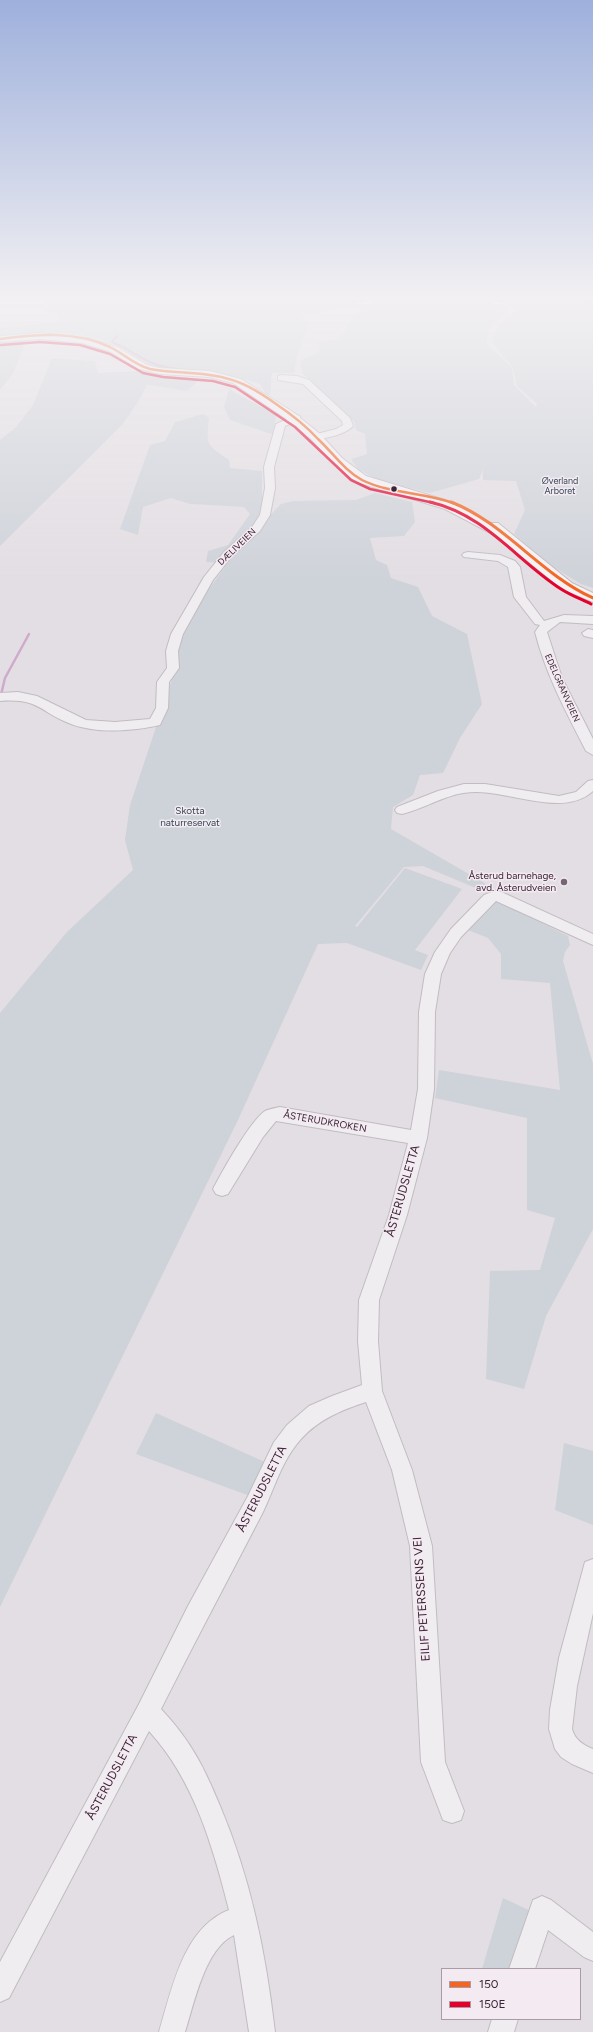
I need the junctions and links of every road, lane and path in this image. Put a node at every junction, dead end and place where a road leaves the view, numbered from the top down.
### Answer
1 (258, 394) edge
2 (319, 394) edge
3 (293, 417) junction
4 (320, 436) junction
5 (468, 554) dead end
6 (593, 598) edge
7 (593, 620) edge
8 (539, 622) dead end
9 (0, 697) edge
10 (593, 751) edge
11 (593, 784) edge
12 (402, 810) dead end
13 (593, 940) edge
14 (418, 1138) junction
15 (222, 1189) dead end
16 (372, 1391) junction
17 (593, 1570) edge
18 (147, 1712) junction
19 (593, 1761) edge
20 (452, 1811) dead end
21 (244, 1920) junction
22 (593, 1948) edge
23 (522, 1968) edge
24 (0, 1989) edge
25 (505, 2020) edge
26 (172, 2032) edge
27 (262, 2032) edge
28 (501, 2032) edge

1 - 3 main road
2 - 4 street
3 - 4 main road
3 - 9 street, DÆLIVEIEN
4 - 6 main road
5 - 8 street
7 - 10 street, EDELGRANVEIEN
11 - 12 street
13 - 14 street, ÅSTERUDSLETTA
14 - 15 street, ÅSTERUDKROKEN
14 - 16 street, ÅSTERUDSLETTA
16 - 18 street, ÅSTERUDSLETTA
16 - 20 street, EILIF PETERSSENS VEI
17 - 19 street
18 - 21 street
18 - 24 street, ÅSTERUDSLETTA
21 - 26 street
21 - 27 street
22 - 23 street
25 - 28 street

